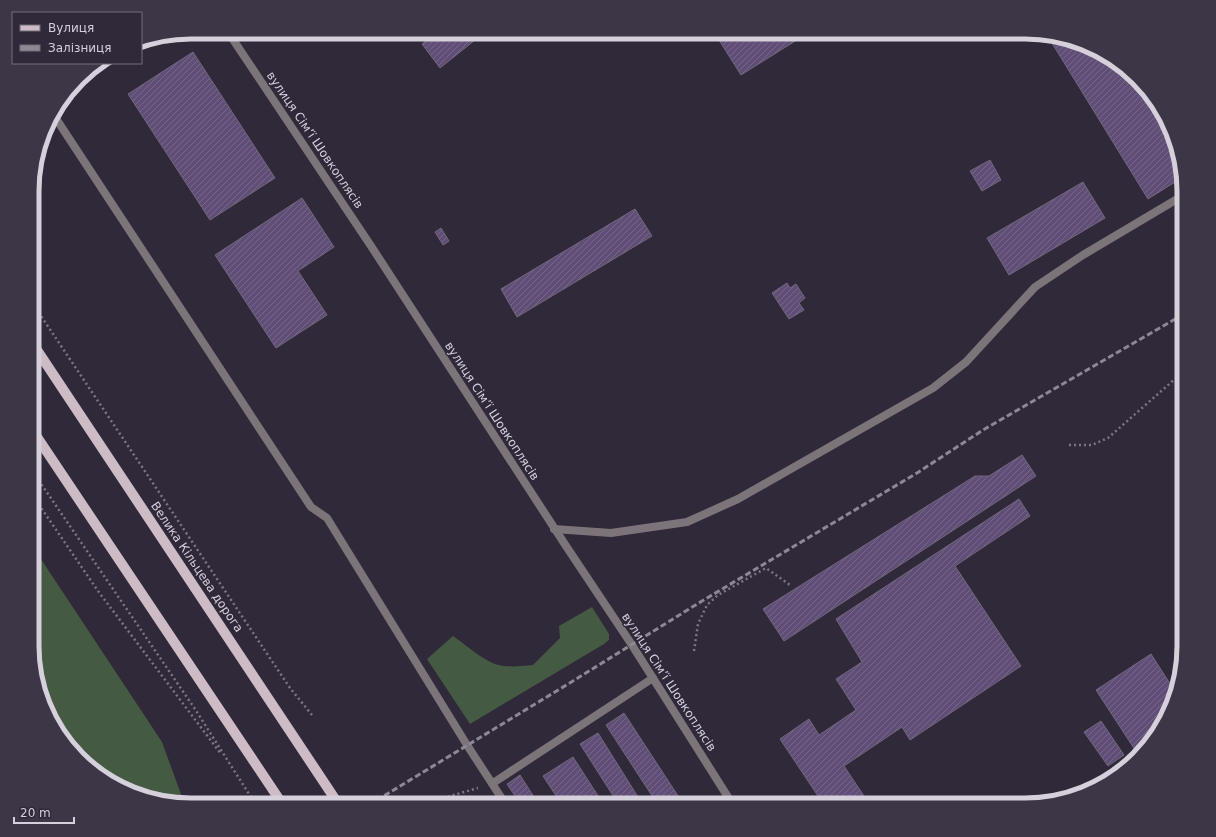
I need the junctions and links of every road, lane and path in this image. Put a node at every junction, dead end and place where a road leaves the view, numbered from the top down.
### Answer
1 (233, 39) edge
2 (57, 120) edge
3 (1177, 199) edge
4 (39, 313) edge
5 (39, 353) edge
6 (1177, 377) edge
7 (39, 440) edge
8 (1069, 445) dead end
9 (39, 481) edge
10 (39, 505) edge
11 (554, 529) junction
12 (790, 585) dead end
13 (694, 650) dead end
14 (653, 678) junction
15 (312, 715) dead end
16 (232, 769) junction
17 (493, 784) junction
18 (251, 798) edge
19 (278, 798) edge
20 (334, 798) edge
21 (444, 798) edge
22 (502, 798) edge
23 (729, 798) edge

1 - 11 street, вулиця Сімʼї Шовкоплясів
2 - 17 street
3 - 11 street
4 - 15 path
5 - 20 main road, Велика Кільцева дорога
6 - 8 path
7 - 19 main road
9 - 16 path
10 - 16 path
11 - 14 street, вулиця Сімʼї Шовкоплясів
12 - 13 path
14 - 17 street
14 - 23 street, вулиця Сімʼї Шовкоплясів
16 - 18 path
17 - 21 path
17 - 22 street

